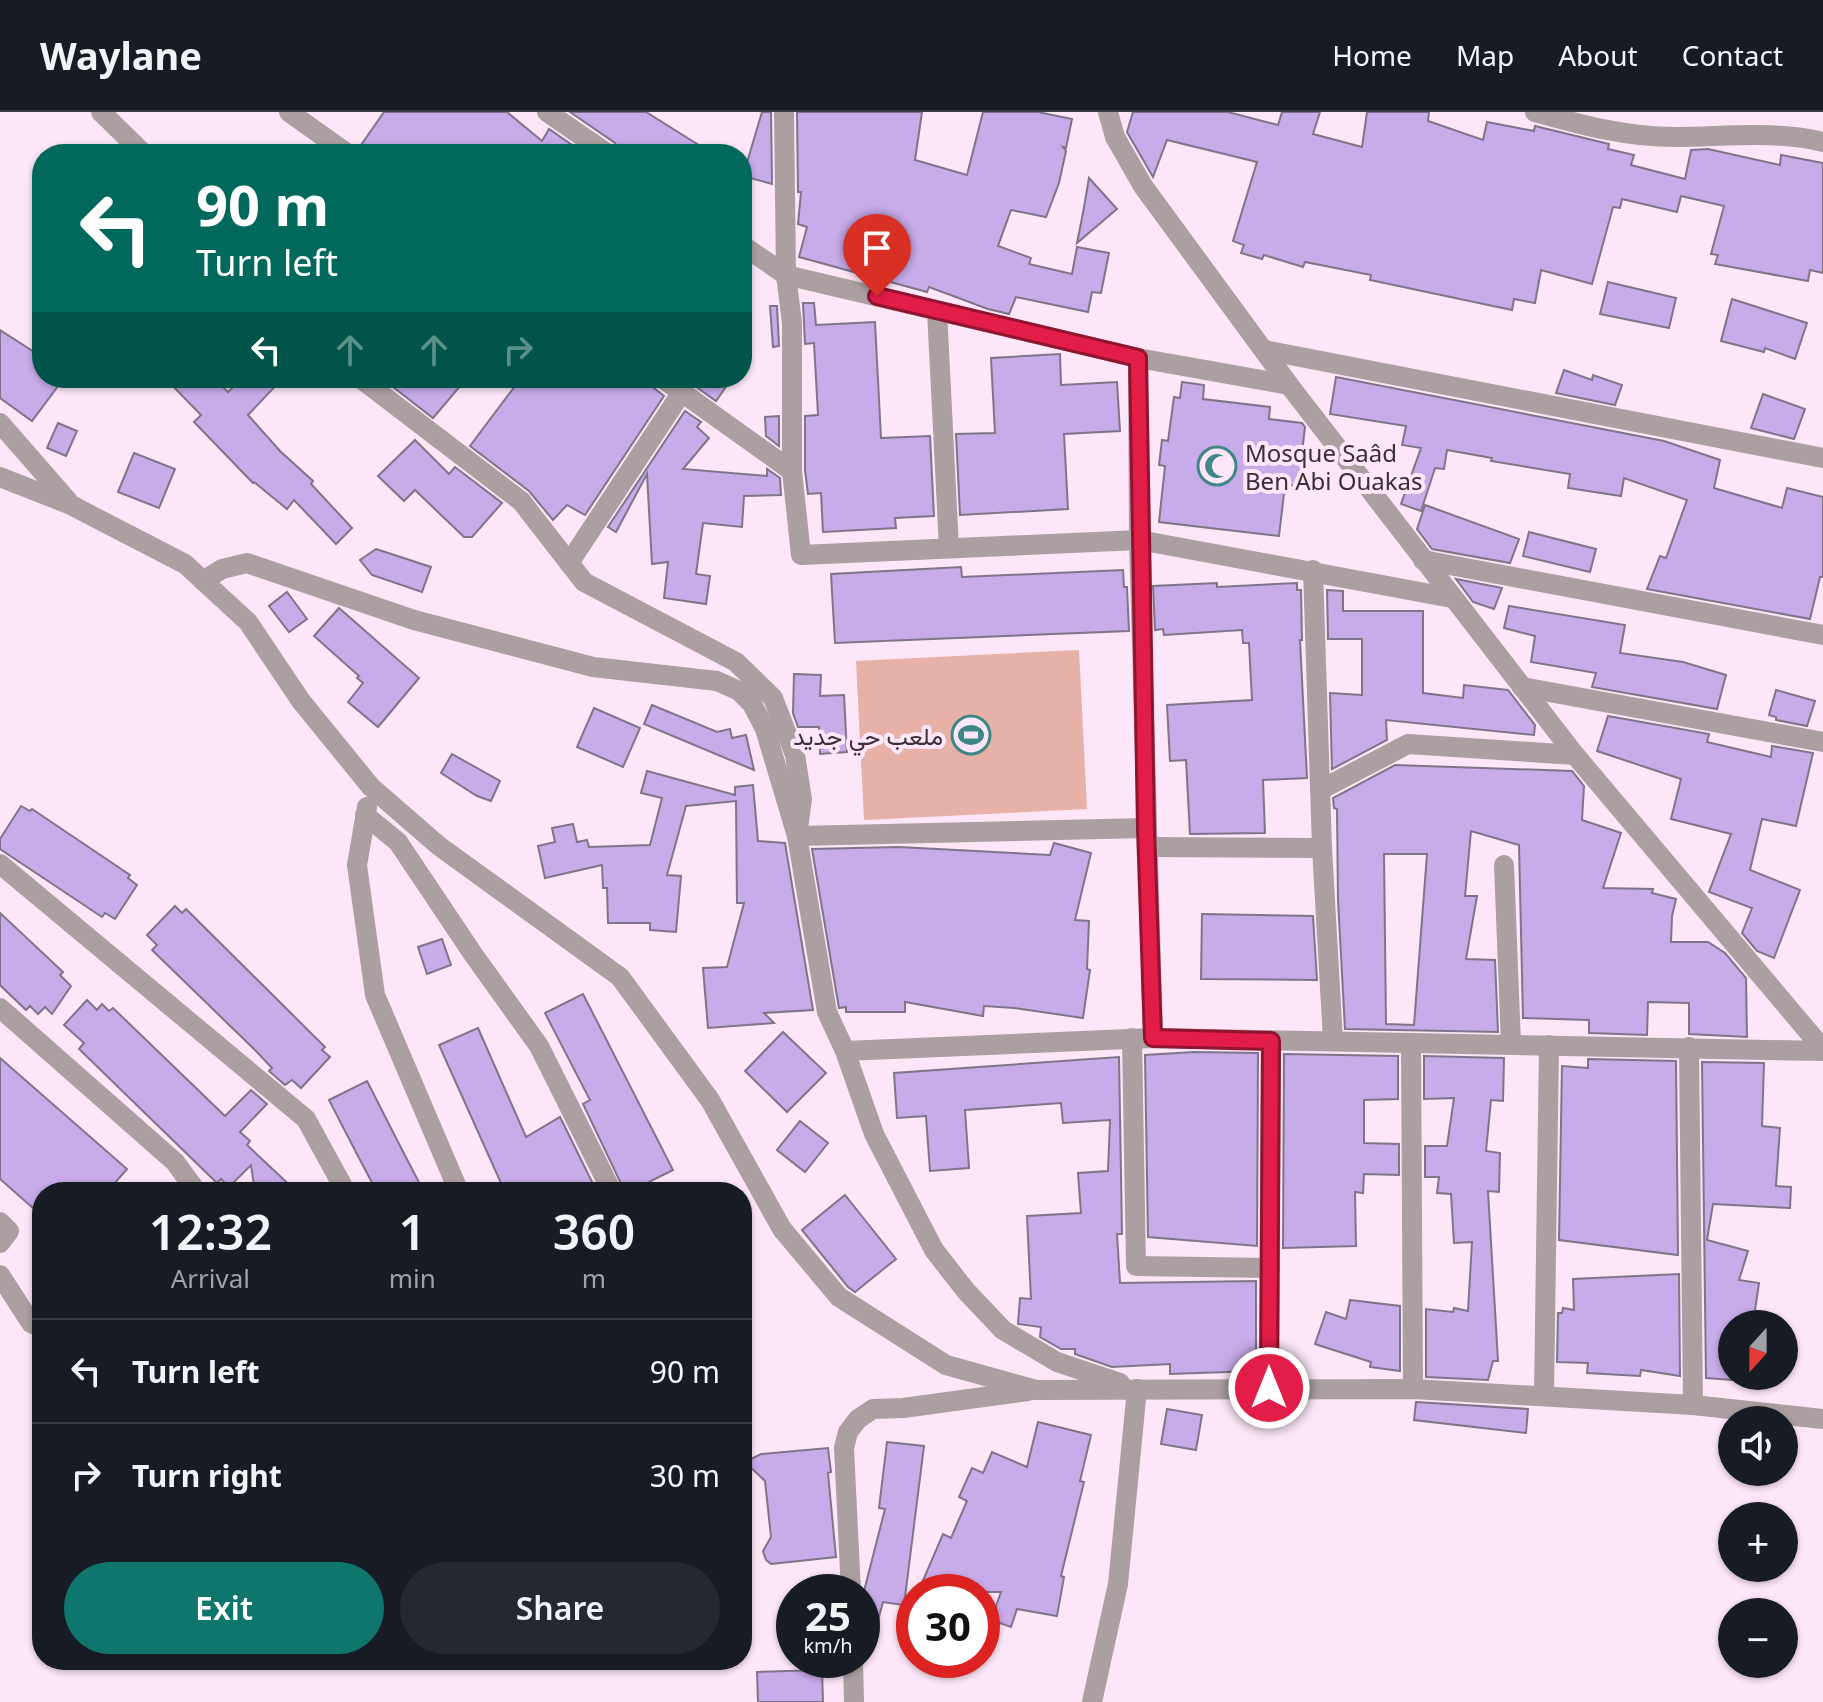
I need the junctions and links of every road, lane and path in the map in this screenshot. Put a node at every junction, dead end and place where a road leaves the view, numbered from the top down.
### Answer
1 (101, 112) edge
2 (289, 112) edge
3 (547, 112) edge
4 (784, 112) edge
5 (1108, 112) edge
6 (1535, 112) edge
7 (1823, 142) edge
8 (134, 144) edge
9 (334, 144) edge
10 (593, 144) edge
11 (752, 252) edge
12 (786, 275) junction
13 (937, 311) junction
14 (1264, 350) junction
15 (1138, 358) junction
16 (1289, 385) junction
17 (373, 388) edge
18 (676, 388) edge
19 (682, 392) junction
20 (0, 423) edge
21 (1823, 458) edge
22 (792, 471) junction
23 (0, 477) edge
24 (71, 505) junction
25 (1139, 540) junction
26 (949, 548) junction
27 (1423, 560) junction
28 (569, 563) junction
29 (1313, 570) junction
30 (203, 581) junction
31 (1452, 598) junction
32 (1823, 635) edge
33 (1522, 687) junction
34 (1823, 742) edge
35 (1575, 755) junction
36 (371, 787) junction
37 (1320, 790) junction
38 (365, 815) junction
39 (797, 836) junction
40 (1146, 837) junction
41 (1322, 848) junction
42 (0, 864) edge
43 (1504, 865) dead end
44 (0, 1008) edge
45 (1143, 1038) junction
46 (1333, 1040) junction
47 (1271, 1041) junction
48 (1411, 1043) junction
49 (1511, 1044) junction
50 (1549, 1045) junction
51 (1689, 1047) junction
52 (1823, 1050) edge
53 (845, 1051) junction
54 (190, 1182) edge
55 (341, 1182) edge
56 (455, 1182) edge
57 (607, 1182) edge
58 (0, 1222) edge
59 (0, 1243) edge
60 (1270, 1268) junction
61 (0, 1275) edge
62 (32, 1323) edge
63 (1269, 1388) junction
64 (1137, 1389) junction
65 (1413, 1389) junction
66 (1036, 1390) junction
67 (1544, 1395) junction
68 (1693, 1405) junction
69 (1823, 1419) edge
70 (850, 1574) edge
71 (853, 1678) edge
72 (854, 1702) edge
73 (1092, 1702) edge

1 - 8 street
2 - 9 street
3 - 10 street
4 - 12 street
5 - 14 street
6 - 7 street
11 - 12 street
12 - 13 street
12 - 22 street
13 - 15 street
13 - 26 street
14 - 16 street
14 - 21 street
15 - 16 street
15 - 25 street
16 - 27 street
17 - 28 street
18 - 19 street
19 - 22 street
19 - 28 street
20 - 24 street
22 - 26 street
23 - 24 street
24 - 30 street
25 - 26 street
25 - 29 street
25 - 40 street
27 - 31 street
27 - 32 street
28 - 39 street
29 - 31 street
29 - 37 street
30 - 36 street
30 - 39 street
31 - 33 street
33 - 34 street
33 - 35 street
35 - 37 street
35 - 52 street
36 - 38 street
36 - 66 street
37 - 41 street
38 - 56 street
38 - 57 street
39 - 40 street
39 - 53 street
40 - 41 street
40 - 45 street
41 - 46 street
42 - 55 street
43 - 49 street
44 - 54 street
45 - 47 street
45 - 53 street
45 - 60 street
46 - 47 street
46 - 48 street
47 - 60 street
48 - 49 street
48 - 65 street
49 - 50 street
50 - 51 street
50 - 67 street
51 - 52 street
51 - 68 street
53 - 64 street
58 - 59 street
60 - 63 street
61 - 62 street
63 - 64 street
63 - 65 street
64 - 66 street
64 - 73 street
65 - 67 street
66 - 70 street
67 - 68 street
68 - 69 street
71 - 72 street

